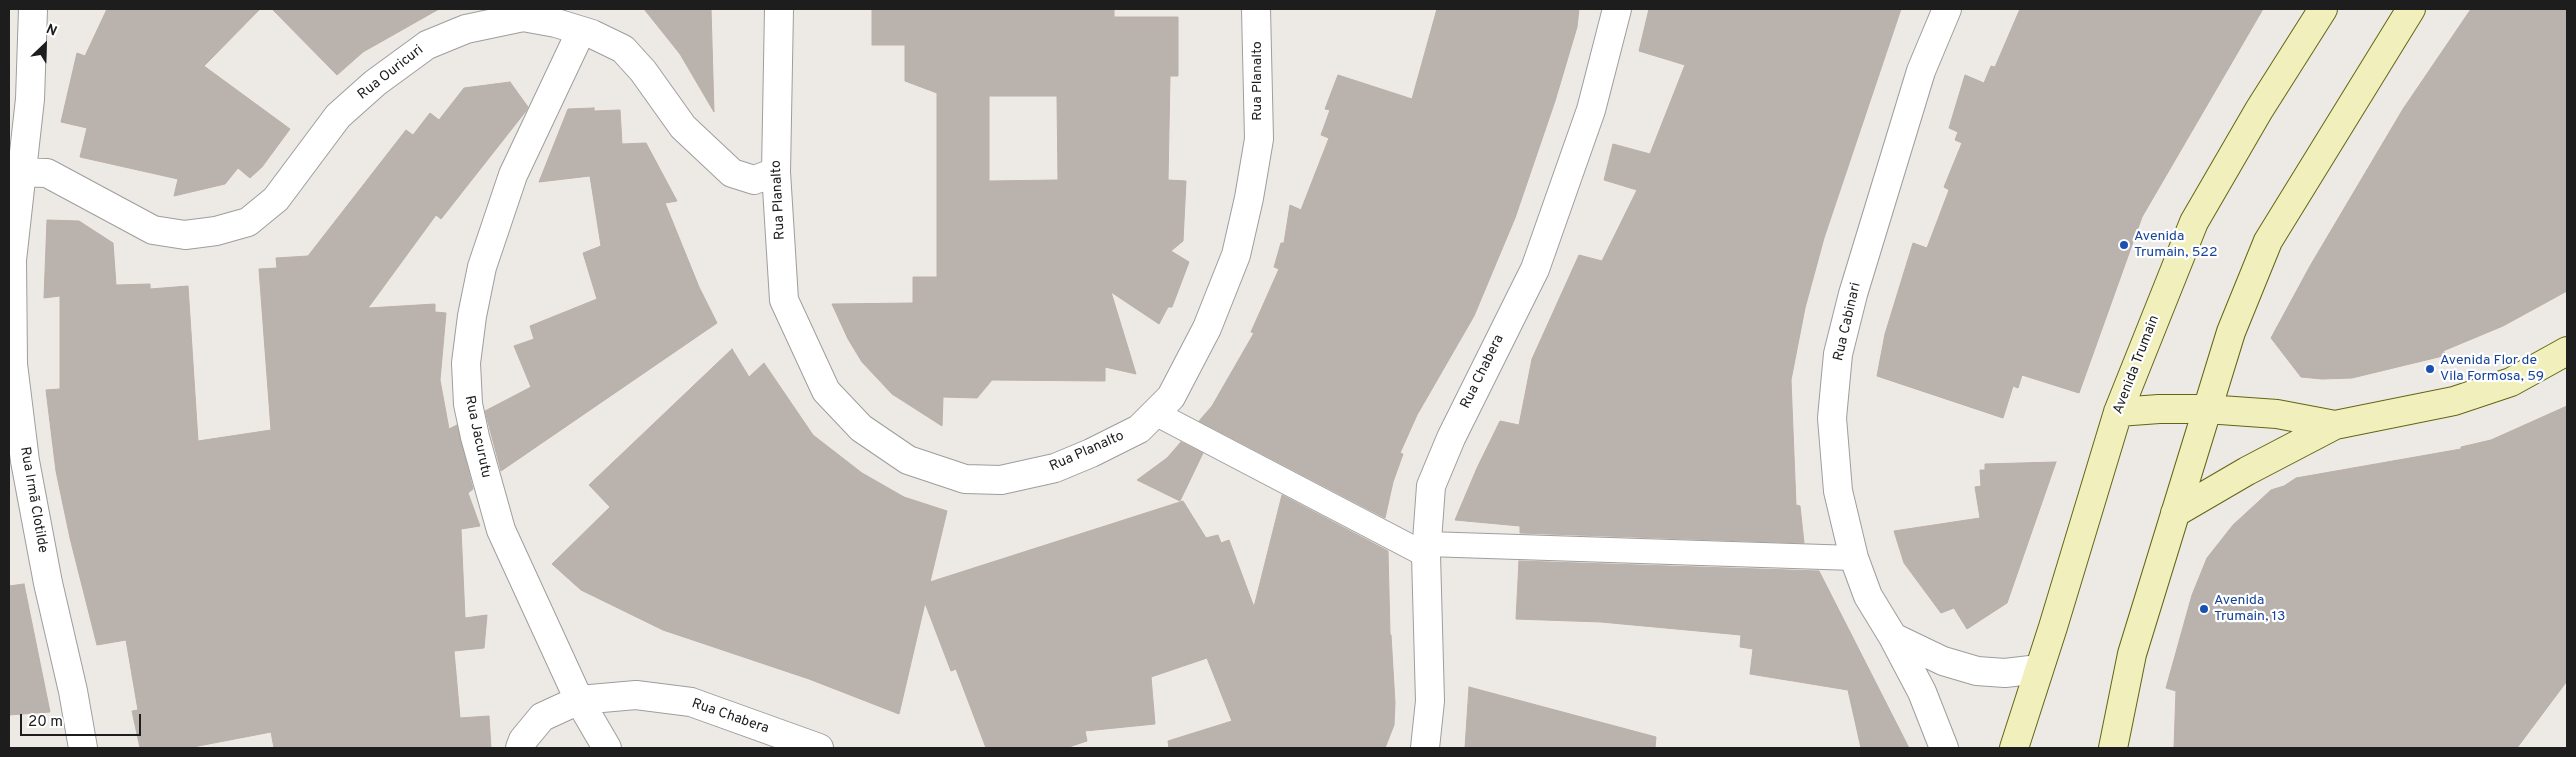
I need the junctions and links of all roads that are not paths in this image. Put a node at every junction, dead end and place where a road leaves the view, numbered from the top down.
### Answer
1 (33, 9) edge
2 (779, 9) edge
3 (1256, 9) edge
4 (1616, 9) edge
5 (1947, 9) edge
6 (2323, 9) edge
7 (2411, 9) edge
8 (581, 31) junction
9 (16, 172) edge
10 (776, 172) junction
11 (2567, 351) edge
12 (2206, 409) junction
13 (2118, 412) junction
14 (1155, 413) junction
15 (2336, 426) junction
16 (2175, 513) junction
17 (1426, 549) junction
18 (1854, 558) junction
19 (1893, 637) junction
20 (2039, 669) junction
21 (579, 700) junction
22 (83, 748) edge
23 (520, 748) edge
24 (607, 748) edge
25 (819, 748) edge
26 (1424, 748) edge
27 (1944, 748) edge
28 (2014, 748) edge
29 (2113, 748) edge

1 - 9 street, Rua Irmã Clotilde
2 - 10 street, Rua Planalto
3 - 14 street, Rua Planalto
4 - 17 street, Rua Chabera
5 - 18 street, Rua Cabinari
6 - 13 main road, Avenida Trumain
7 - 12 main road
8 - 9 street, Rua Ouricuri
8 - 10 street, Rua Ouricuri
8 - 21 street, Rua Jacurutu
9 - 22 street, Rua Irmã Clotilde
10 - 14 street, Rua Planalto
11 - 15 main road
12 - 13 main road
12 - 15 main road
12 - 16 main road
13 - 20 main road, Avenida Trumain
14 - 17 lane
15 - 16 main road
16 - 29 main road
17 - 18 lane
17 - 26 street, Rua Chabera
18 - 19 street, Rua Cabinari
19 - 20 street
19 - 27 street, Rua Cabinari
20 - 28 main road, Avenida Trumain
21 - 23 street
21 - 24 street, Rua Jacurutu
21 - 25 street, Rua Chabera

